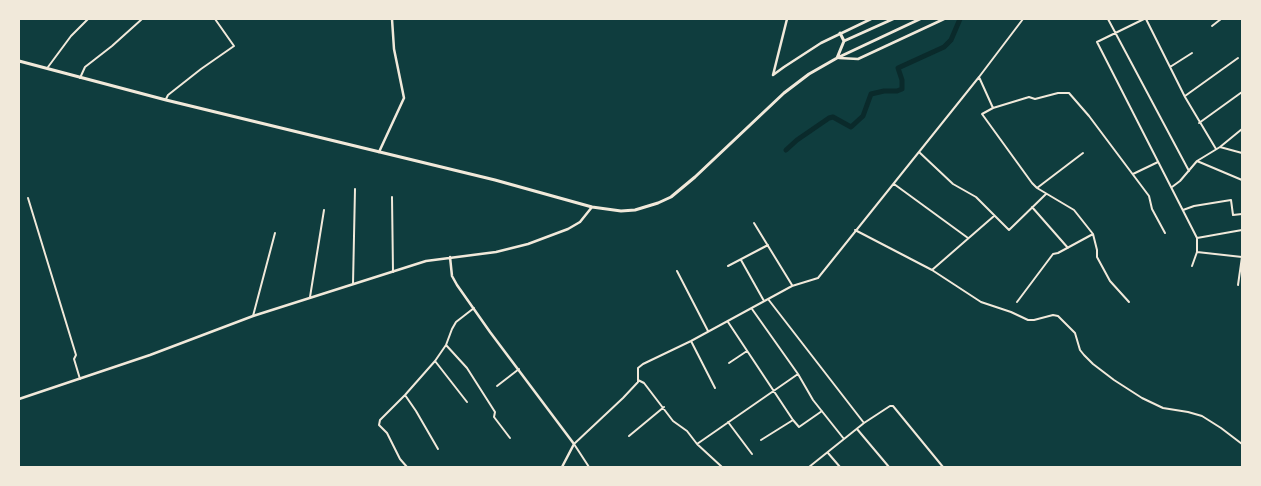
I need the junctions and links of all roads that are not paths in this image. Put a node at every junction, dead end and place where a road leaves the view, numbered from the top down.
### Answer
1 (88, 19) edge
2 (142, 19) edge
3 (215, 19) edge
4 (392, 19) edge
5 (787, 19) edge
6 (871, 19) edge
7 (893, 19) edge
8 (920, 19) edge
9 (944, 19) edge
10 (1022, 19) edge
11 (1108, 19) edge
12 (1145, 19) edge
13 (1221, 19) edge
14 (1212, 26) dead end
15 (840, 33) junction
16 (1116, 33) junction
17 (844, 42) junction
18 (1192, 53) dead end
19 (837, 58) junction
20 (1238, 58) dead end
21 (19, 61) edge
22 (1170, 66) junction
23 (47, 69) junction
24 (979, 77) junction
25 (80, 78) junction
26 (1242, 92) edge
27 (1185, 97) junction
28 (166, 100) junction
29 (993, 108) junction
30 (1199, 123) junction
31 (1242, 129) edge
32 (1220, 147) junction
33 (1216, 149) junction
34 (379, 152) junction
35 (918, 152) junction
36 (1083, 153) dead end
37 (1242, 153) edge
38 (1197, 161) junction
39 (1158, 162) junction
40 (1189, 171) junction
41 (1133, 174) junction
42 (1242, 180) edge
43 (894, 184) junction
44 (1172, 186) junction
45 (1037, 188) junction
46 (354, 189) dead end
47 (1046, 194) junction
48 (392, 197) dead end
49 (28, 198) dead end
50 (592, 206) junction
51 (1032, 207) junction
52 (324, 210) dead end
53 (1183, 210) junction
54 (1242, 214) edge
55 (994, 216) junction
56 (754, 223) dead end
57 (855, 230) junction
58 (1242, 230) edge
59 (275, 232) dead end
60 (1165, 233) dead end
61 (1093, 234) junction
62 (968, 238) junction
63 (1198, 238) junction
64 (768, 245) junction
65 (1068, 248) junction
66 (1197, 252) junction
67 (450, 257) junction
68 (1242, 257) edge
69 (741, 260) junction
70 (728, 266) dead end
71 (1192, 266) dead end
72 (932, 270) junction
73 (677, 271) dead end
74 (393, 272) junction
75 (353, 284) junction
76 (1238, 285) dead end
77 (792, 286) junction
78 (310, 297) junction
79 (768, 299) junction
80 (764, 300) junction
81 (1017, 302) dead end
82 (1129, 302) dead end
83 (474, 308) junction
84 (751, 308) junction
85 (253, 316) junction
86 (728, 322) junction
87 (709, 332) junction
88 (691, 341) junction
89 (446, 345) junction
90 (747, 351) junction
91 (435, 360) junction
92 (729, 363) dead end
93 (519, 369) junction
94 (798, 374) junction
95 (80, 379) junction
96 (638, 380) junction
97 (497, 386) dead end
98 (715, 388) dead end
99 (774, 390) junction
100 (405, 395) junction
101 (19, 399) edge
102 (467, 402) dead end
103 (664, 407) junction
104 (822, 410) junction
105 (793, 420) junction
106 (728, 422) junction
107 (864, 423) junction
108 (857, 429) junction
109 (629, 436) dead end
110 (510, 438) dead end
111 (844, 439) junction
112 (761, 440) dead end
113 (574, 444) junction
114 (697, 444) junction
115 (1242, 444) edge
116 (438, 449) dead end
117 (828, 453) junction
118 (752, 454) dead end
119 (407, 467) edge
120 (562, 467) edge
121 (589, 467) edge
122 (722, 467) edge
123 (809, 467) edge
124 (840, 467) edge
125 (889, 467) edge
126 (943, 467) edge

1 - 23 street
2 - 25 street
3 - 28 street
4 - 34 street
5 - 15 street
6 - 15 street
7 - 17 highway
8 - 19 highway
9 - 19 street
10 - 24 street
11 - 16 street
12 - 16 street
12 - 22 street
13 - 14 street
15 - 17 highway
16 - 39 street
16 - 40 street
17 - 19 highway
18 - 22 street
19 - 50 highway
20 - 27 street
21 - 23 highway
22 - 27 street
23 - 25 highway
24 - 29 street
24 - 35 street
25 - 28 highway
26 - 30 street
27 - 30 street
28 - 34 highway
29 - 41 street
29 - 45 street
30 - 33 street
31 - 32 street
32 - 33 street
32 - 37 street
33 - 38 street
34 - 50 highway
35 - 43 street
35 - 55 street
36 - 45 street
38 - 40 street
38 - 42 street
39 - 41 street
39 - 44 street
40 - 44 street
41 - 60 street
43 - 57 street
43 - 62 street
44 - 53 street
45 - 47 street
46 - 75 street
47 - 51 street
47 - 61 street
48 - 74 street
49 - 95 street
50 - 67 street
51 - 55 street
51 - 65 street
52 - 78 street
53 - 54 street
53 - 63 street
55 - 62 street
56 - 64 street
57 - 72 street
57 - 77 street
58 - 63 street
59 - 85 street
61 - 65 street
61 - 82 street
62 - 72 street
63 - 66 street
64 - 69 street
64 - 77 street
65 - 81 street
66 - 68 street
66 - 71 street
67 - 74 street
67 - 83 street
68 - 76 street
69 - 70 street
69 - 80 street
72 - 115 street
73 - 87 street
74 - 75 street
75 - 78 street
77 - 79 street
78 - 85 street
79 - 80 street
79 - 107 street
80 - 84 street
83 - 89 street
83 - 93 street
84 - 86 street
84 - 94 street
85 - 95 street
86 - 87 street
86 - 90 street
87 - 88 street
88 - 96 street
88 - 98 street
89 - 91 street
89 - 110 street
90 - 92 street
90 - 99 street
91 - 100 street
91 - 102 street
93 - 97 street
93 - 113 street
94 - 99 street
94 - 104 street
95 - 101 street
96 - 103 street
96 - 113 street
99 - 105 street
99 - 106 street
100 - 116 street
100 - 119 street
103 - 109 street
103 - 114 street
104 - 105 street
104 - 111 street
105 - 112 street
106 - 114 street
106 - 118 street
107 - 108 street
107 - 126 street
108 - 111 street
108 - 125 street
111 - 117 street
113 - 120 street
113 - 121 street
114 - 122 street
117 - 123 street
117 - 124 street

